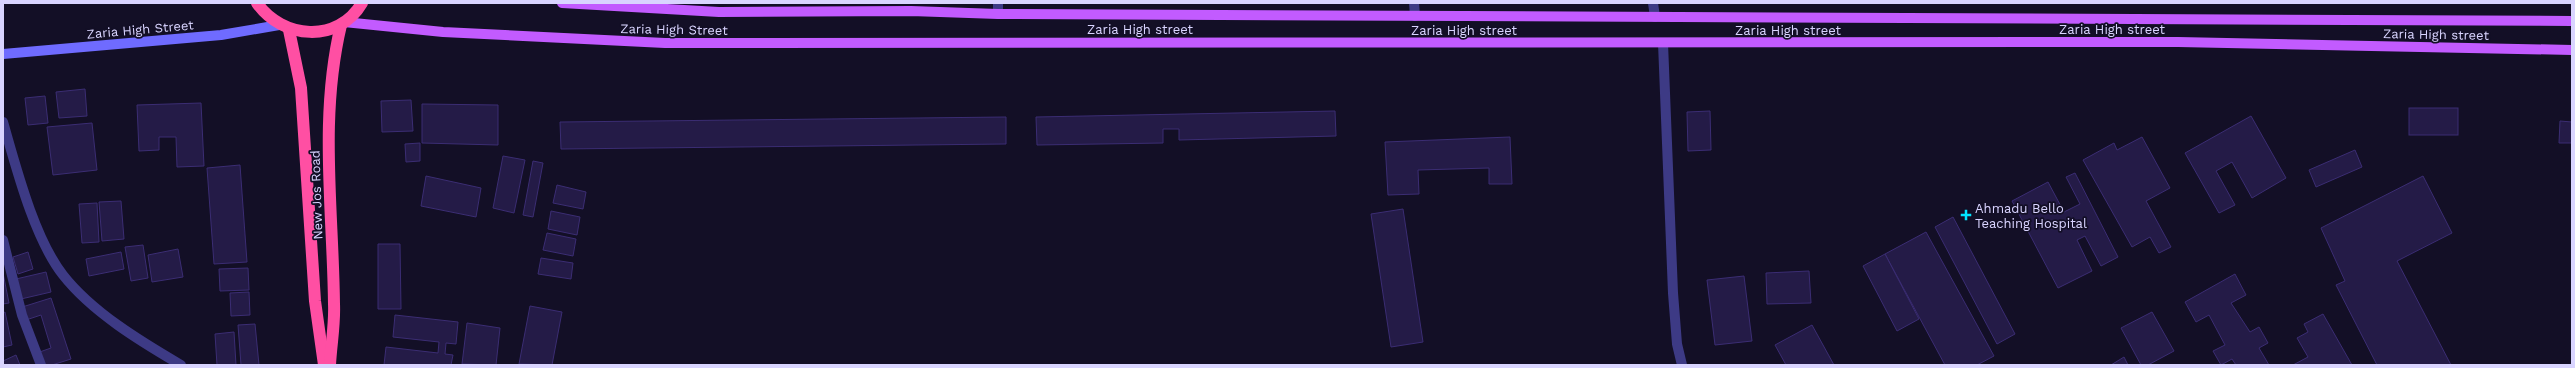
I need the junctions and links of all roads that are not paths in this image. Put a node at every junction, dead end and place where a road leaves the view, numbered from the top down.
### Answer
1 (257, 3) edge
2 (362, 3) edge
3 (562, 3) edge
4 (998, 3) edge
5 (1414, 3) edge
6 (1653, 3) edge
7 (998, 14) junction
8 (1415, 16) junction
9 (1655, 17) junction
10 (2572, 21) edge
11 (342, 23) junction
12 (284, 27) junction
13 (1004, 42) joint
14 (1663, 43) junction
15 (2572, 50) edge
16 (3, 54) edge
17 (3, 122) edge
18 (3, 240) edge
19 (41, 365) edge
20 (181, 365) edge
21 (324, 365) edge
22 (330, 365) edge
23 (1682, 365) edge

1 - 12 highway
2 - 11 highway
3 - 7 main road, Zaria High Street
4 - 7 street
5 - 8 street
6 - 9 street
7 - 8 main road, Zaria High street
8 - 9 main road, Zaria High street
9 - 10 main road, Zaria High street
11 - 12 highway
11 - 13 main road, Zaria High Street
11 - 22 highway, New Jos Road
12 - 16 main road, Zaria High Street
12 - 21 highway, New Jos Road
13 - 14 main road, Zaria High street
14 - 15 main road, Zaria High street
14 - 23 street
17 - 20 street
18 - 19 street

